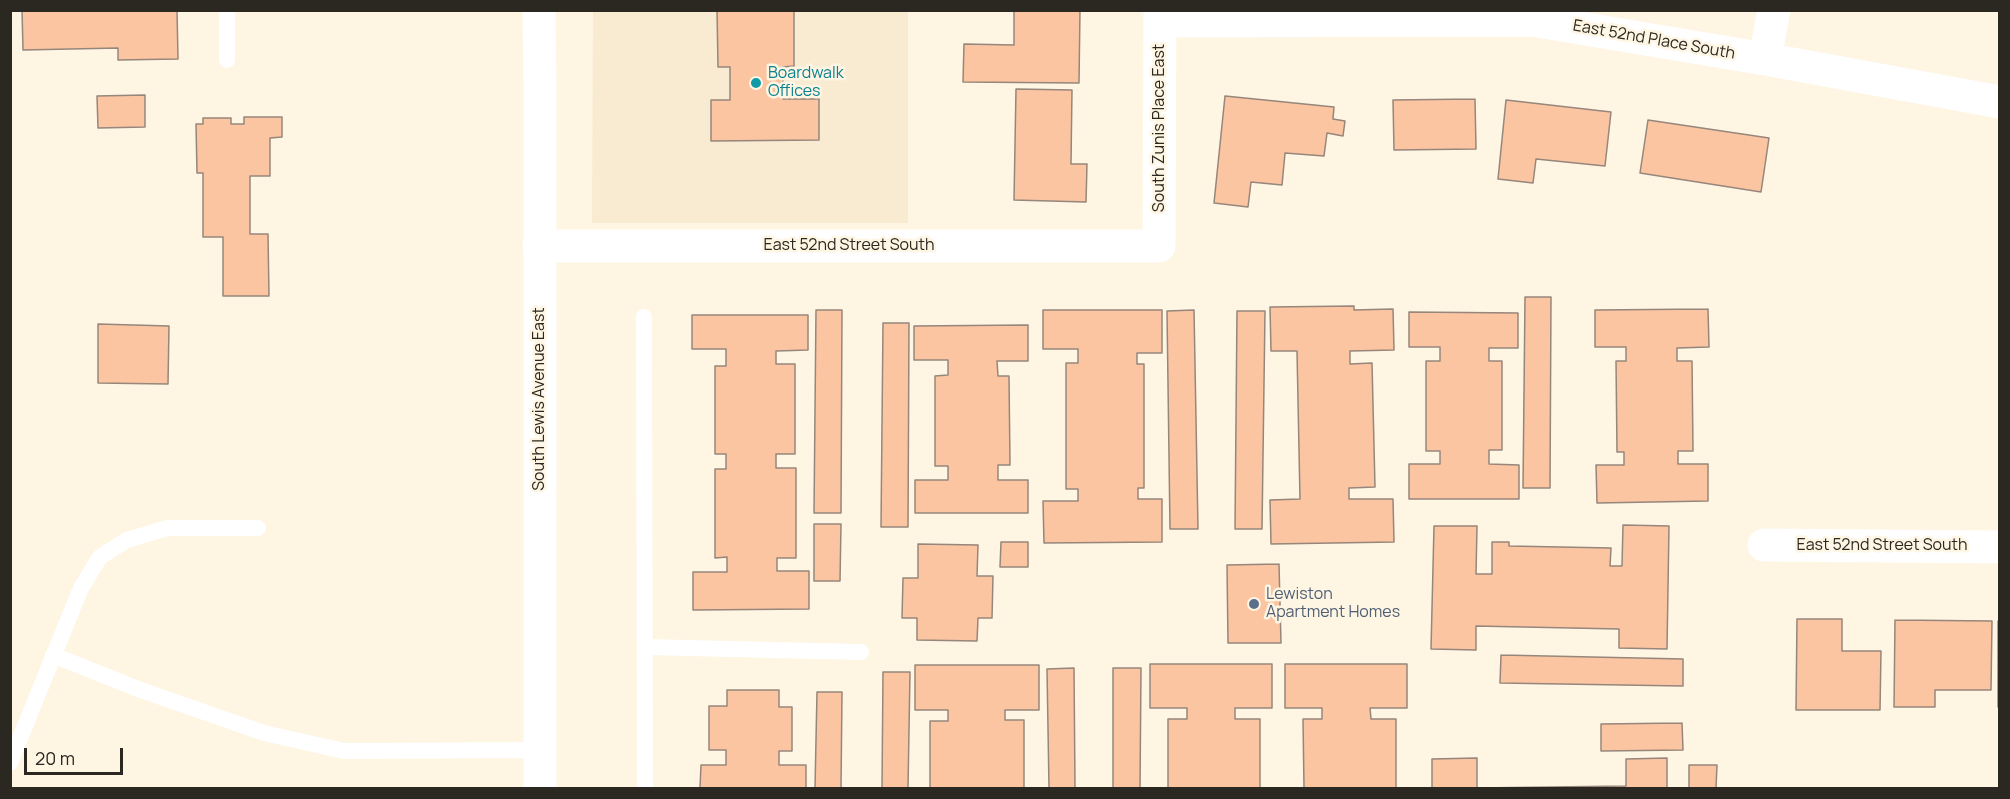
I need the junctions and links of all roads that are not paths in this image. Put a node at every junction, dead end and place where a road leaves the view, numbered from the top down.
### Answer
1 (227, 10) edge
2 (538, 10) edge
3 (1774, 10) edge
4 (1160, 16) edge
5 (1765, 59) junction
6 (227, 60) dead end
7 (2000, 102) edge
8 (539, 246) junction
9 (1160, 246) joint
10 (644, 317) dead end
11 (258, 528) dead end
12 (1764, 545) dead end
13 (2000, 547) edge
14 (645, 647) junction
15 (861, 652) dead end
16 (53, 655) junction
17 (540, 750) junction
18 (10, 762) edge
19 (540, 789) edge
20 (645, 789) edge

1 - 6 lane
2 - 8 street, South Lewis Avenue East
3 - 5 street
4 - 5 street, East 52nd Place South
4 - 9 street, South Zunis Place East
5 - 7 street, East 52nd Place South
8 - 9 street, East 52nd Street South
8 - 17 street, South Lewis Avenue East
10 - 14 lane
11 - 16 lane
12 - 13 street, East 52nd Street South
14 - 15 lane
14 - 20 lane
16 - 17 lane
16 - 18 lane
17 - 19 street, South Lewis Avenue East

